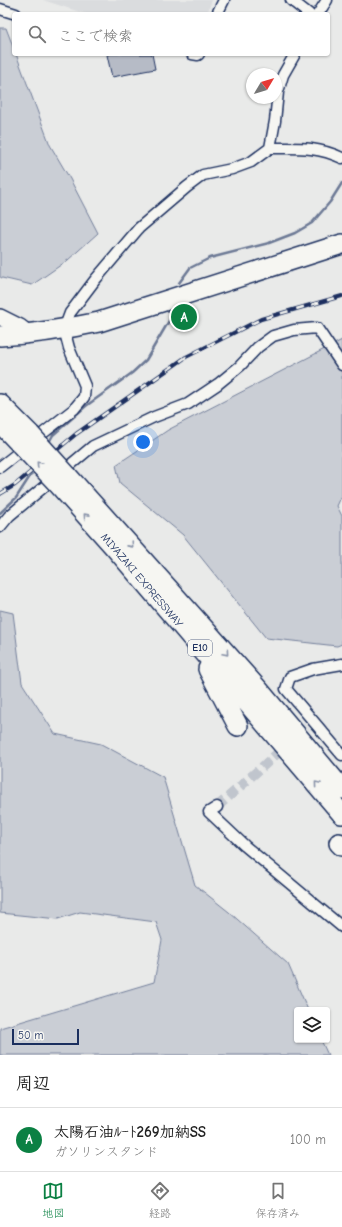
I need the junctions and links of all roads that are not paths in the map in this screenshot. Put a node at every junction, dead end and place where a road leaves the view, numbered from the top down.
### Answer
1 (224, 0) edge
2 (291, 0) edge
3 (327, 0) edge
4 (0, 9) edge
5 (218, 12) edge
6 (306, 12) edge
7 (319, 12) edge
8 (12, 13) edge
9 (295, 56) edge
10 (270, 148) junction
11 (342, 158) edge
12 (342, 244) edge
13 (0, 318) edge
14 (64, 329) junction
15 (29, 334) junction
16 (0, 336) edge
17 (342, 365) edge
18 (0, 404) edge
19 (0, 423) edge
20 (25, 439) junction
21 (0, 467) edge
22 (62, 479) junction
23 (0, 527) edge
24 (192, 639) junction
25 (342, 664) edge
26 (238, 726) dead end
27 (342, 755) edge
28 (342, 789) edge
29 (217, 807) dead end
30 (342, 814) edge
31 (342, 927) edge

1 - 5 street
2 - 6 street
3 - 7 street
4 - 8 street
9 - 10 street
10 - 11 street
10 - 14 street
12 - 14 highway
13 - 15 street
14 - 15 highway
14 - 21 street
15 - 16 highway
17 - 23 street
18 - 20 highway, MIYAZAKI EXPRESSWAY / E10
19 - 20 highway, MIYAZAKI EXPRESSWAY / E10
20 - 22 highway, MIYAZAKI EXPRESSWAY / E10, bridge
24 -> 22 highway, MIYAZAKI EXPRESSWAY / E10
22 -> 28 highway, MIYAZAKI EXPRESSWAY / E10
24 - 26 highway
30 -> 24 highway, MIYAZAKI EXPRESSWAY / E10
25 - 27 street
29 - 31 street

